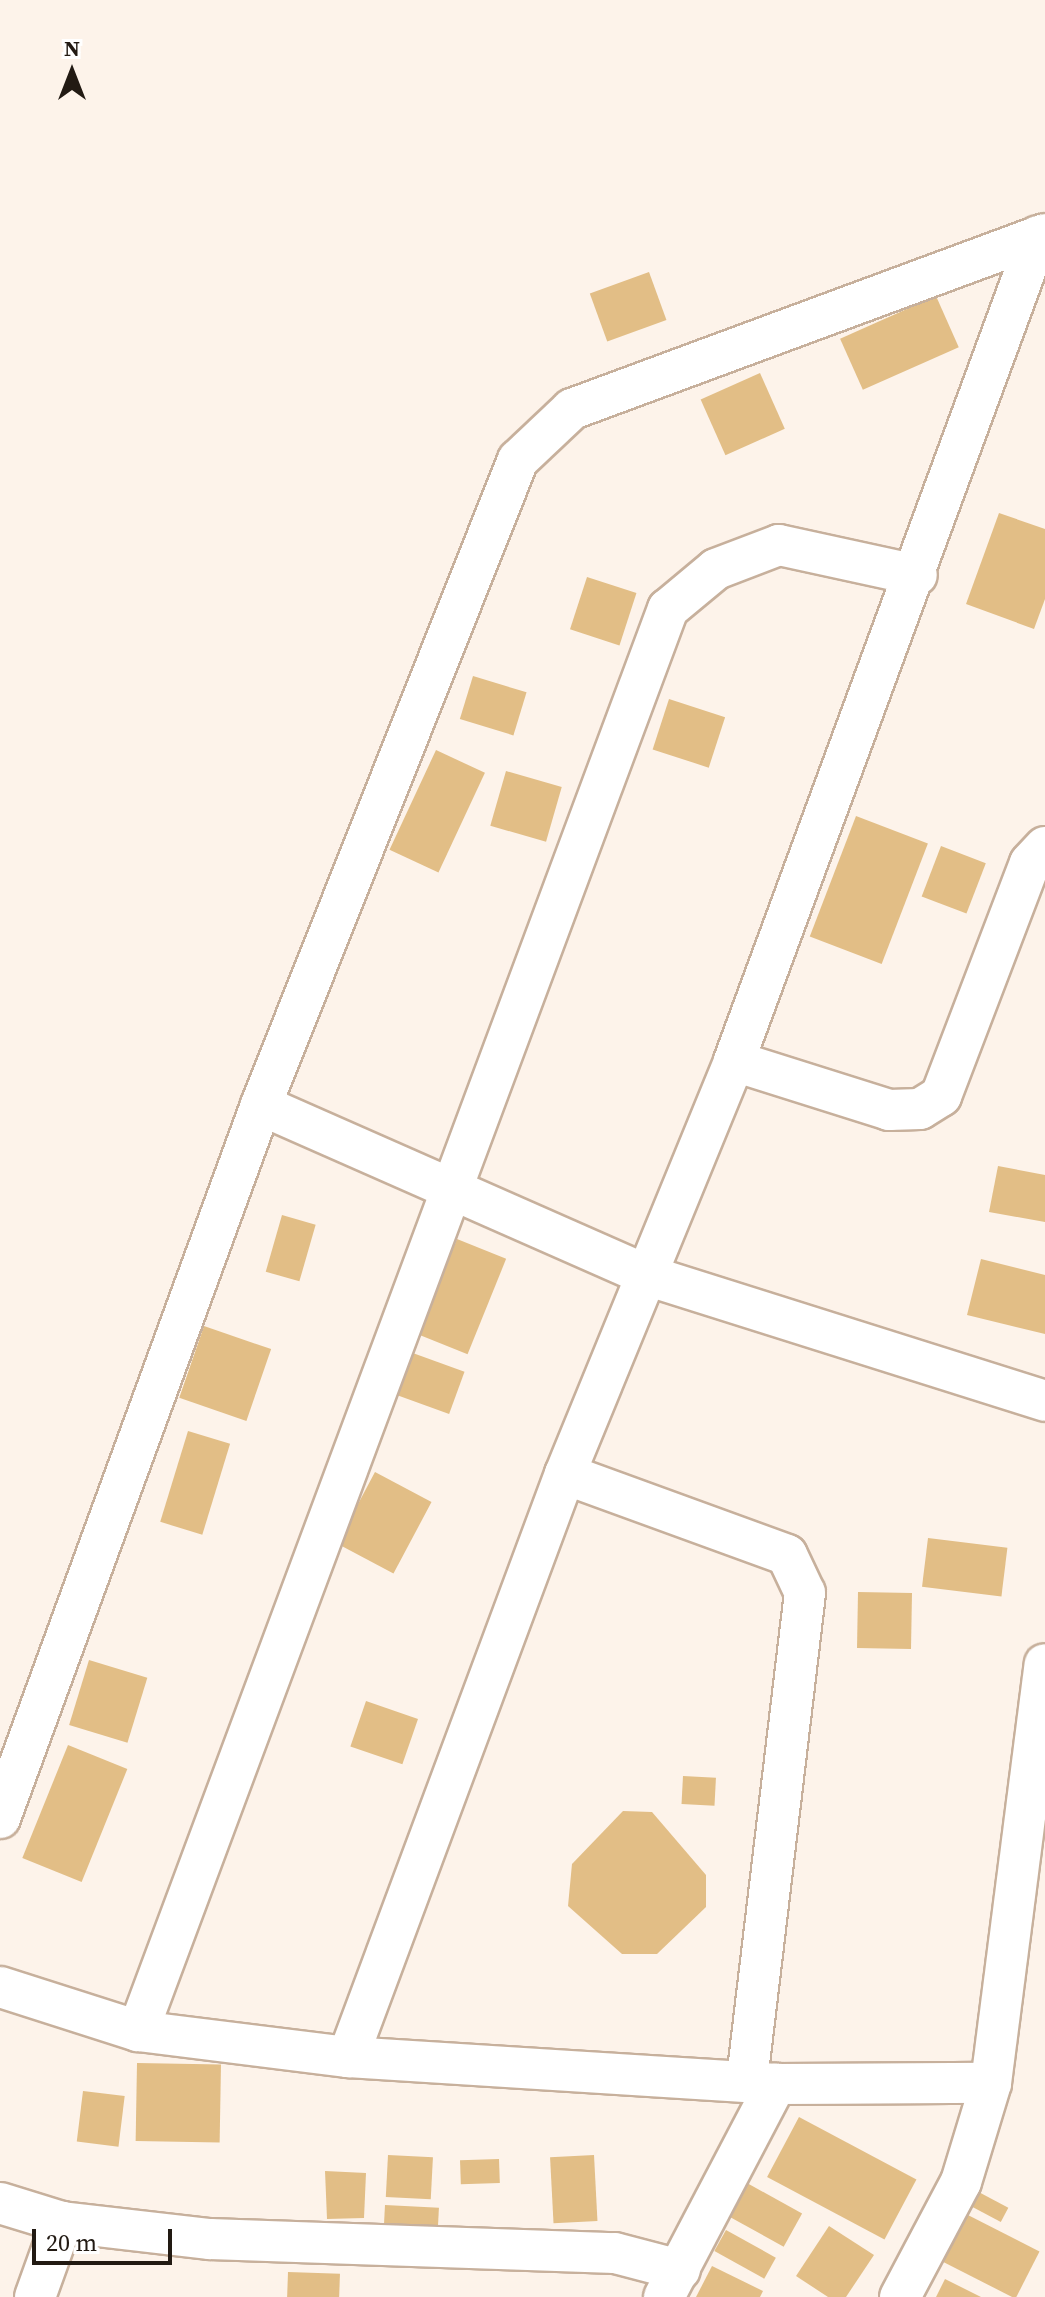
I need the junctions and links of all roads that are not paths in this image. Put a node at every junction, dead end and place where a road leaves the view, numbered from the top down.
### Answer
1 (1042, 235) edge
2 (917, 575) junction
3 (1045, 847) edge
4 (734, 1061) junction
5 (261, 1105) junction
6 (451, 1185) junction
7 (646, 1275) junction
8 (1045, 1401) edge
9 (565, 1474) junction
10 (1045, 1664) edge
11 (0, 1818) edge
12 (0, 1987) edge
13 (138, 2031) junction
14 (348, 2057) junction
15 (762, 2083) junction
16 (991, 2083) junction
17 (0, 2203) edge
18 (62, 2222) junction
19 (672, 2283) edge
20 (35, 2297) edge
21 (900, 2297) edge

1 - 2 street
1 - 5 street
2 - 4 street
2 - 6 street
3 - 4 street
4 - 7 street
5 - 6 street
5 - 11 street
6 - 7 street
6 - 13 street
7 - 8 street
7 - 9 street
9 - 14 street
9 - 15 street
10 - 16 street
12 - 13 street
13 - 14 street
14 - 15 street
15 - 16 street
15 - 19 street
16 - 21 street
17 - 18 street
18 - 19 street
18 - 20 street

